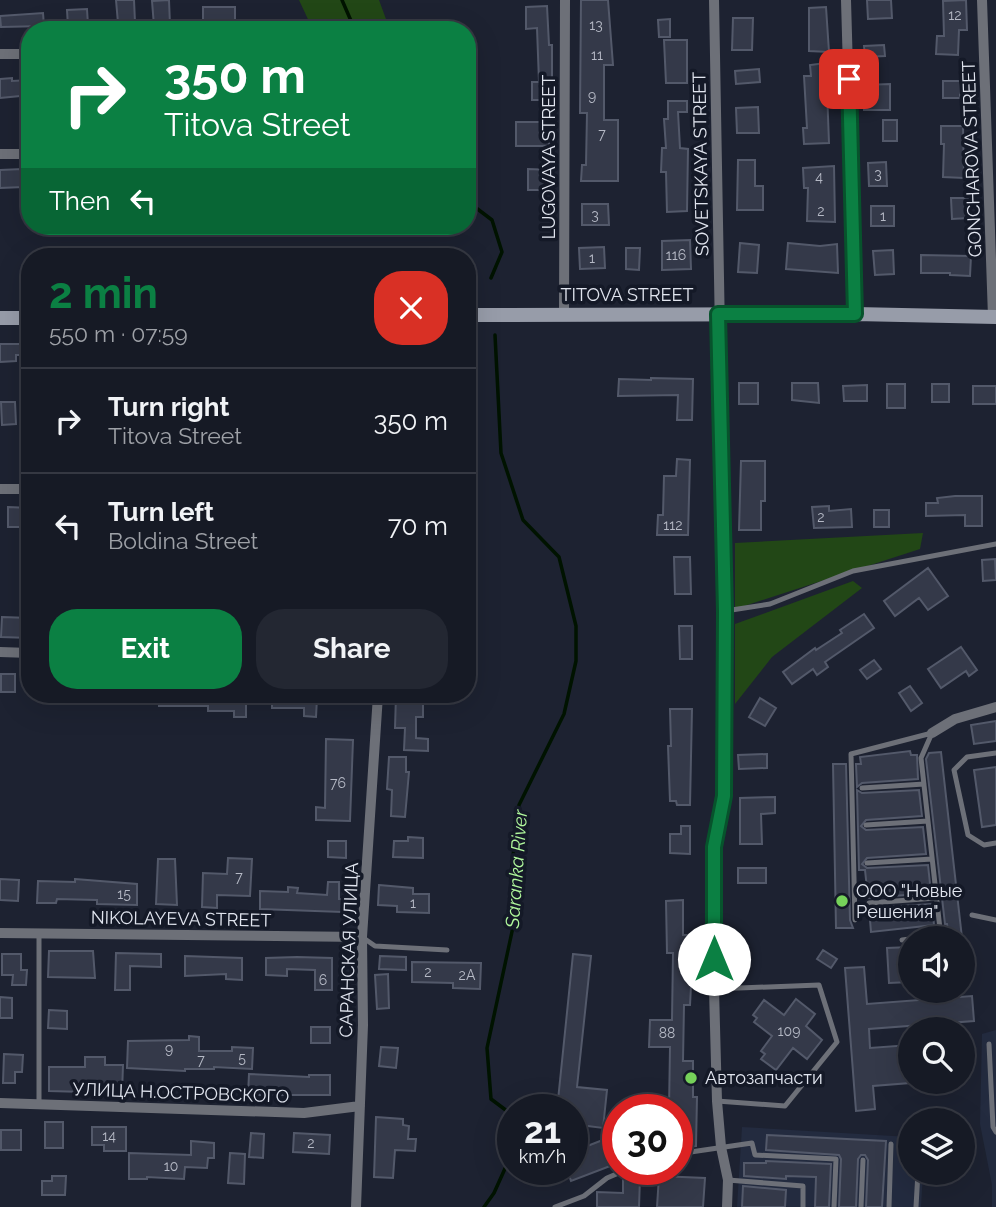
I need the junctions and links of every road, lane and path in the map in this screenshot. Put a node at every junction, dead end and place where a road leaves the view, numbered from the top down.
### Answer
1 (565, 0) edge
2 (714, 0) edge
3 (846, 0) edge
4 (982, 0) edge
5 (0, 54) edge
6 (21, 54) edge
7 (0, 154) edge
8 (21, 154) edge
9 (718, 314) junction
10 (855, 314) junction
11 (564, 315) junction
12 (476, 316) edge
13 (995, 317) edge
14 (0, 318) edge
15 (21, 318) edge
16 (0, 489) edge
17 (21, 489) edge
18 (996, 544) edge
19 (725, 611) junction
20 (0, 652) edge
21 (21, 653) edge
22 (377, 703) edge
23 (996, 707) edge
24 (932, 733) junction
25 (996, 753) edge
26 (924, 784) junction
27 (862, 788) dead end
28 (928, 821) junction
29 (866, 825) dead end
30 (996, 843) edge
31 (932, 859) junction
32 (867, 863) dead end
33 (936, 898) junction
34 (869, 903) dead end
35 (972, 915) dead end
36 (855, 920) dead end
37 (996, 920) edge
38 (940, 926) edge
39 (0, 933) edge
40 (39, 934) junction
41 (362, 937) junction
42 (447, 950) dead end
43 (714, 989) junction
44 (989, 1044) dead end
45 (717, 1101) junction
46 (0, 1103) edge
47 (39, 1104) junction
48 (360, 1106) junction
49 (996, 1132) edge
50 (891, 1144) dead end
51 (721, 1147) junction
52 (693, 1151) edge
53 (863, 1160) dead end
54 (728, 1180) junction
55 (602, 1182) edge
56 (917, 1185) edge
57 (356, 1207) edge
58 (555, 1207) edge
59 (727, 1207) edge
60 (803, 1207) edge
61 (834, 1207) edge
62 (861, 1207) edge
63 (889, 1207) edge
64 (916, 1207) edge

1 - 11 street, LUGOVAYA STREET
2 - 9 street, SOVETSKAYA STREET
3 - 10 street
4 - 13 street, GONCHAROVA STREET
5 - 6 street
7 - 8 street
9 - 10 main road, TITOVA STREET
9 - 11 main road, TITOVA STREET
9 - 19 street, SOVETSKAYA STREET
10 - 13 main road, TITOVA STREET
11 - 12 main road, TITOVA STREET
14 - 15 main road
16 - 17 street
18 - 19 lane
19 - 43 street, SOVETSKAYA STREET
20 - 21 street
22 - 41 street, САРАНСКАЯ УЛИЦА
23 - 24 street
24 - 26 lane
24 - 36 lane
25 - 30 lane
26 - 27 lane
26 - 28 lane
28 - 29 lane
28 - 31 lane
31 - 32 lane
31 - 33 lane
33 - 34 lane
33 - 38 lane
35 - 37 lane
39 - 40 street, NIKOLAYEVA STREET
40 - 41 street, NIKOLAYEVA STREET
40 - 47 lane
41 - 42 lane
41 - 48 street, САРАНСКАЯ УЛИЦА
43 - 45 street, SOVETSKAYA STREET
43 - 45 lane
44 - 49 lane
45 - 51 street, SOVETSKAYA STREET
46 - 47 street, УЛИЦА Н.ОСТРОВСКОГО
47 - 48 street, УЛИЦА Н.ОСТРОВСКОГО
48 - 57 street, САРАНСКАЯ УЛИЦА
50 - 63 lane
51 - 52 lane
51 - 54 street, SOVETSKAYA STREET
51 - 61 lane
53 - 62 lane
54 - 59 street, SOVETSKAYA STREET
54 - 60 lane
55 - 58 lane
56 - 64 lane

